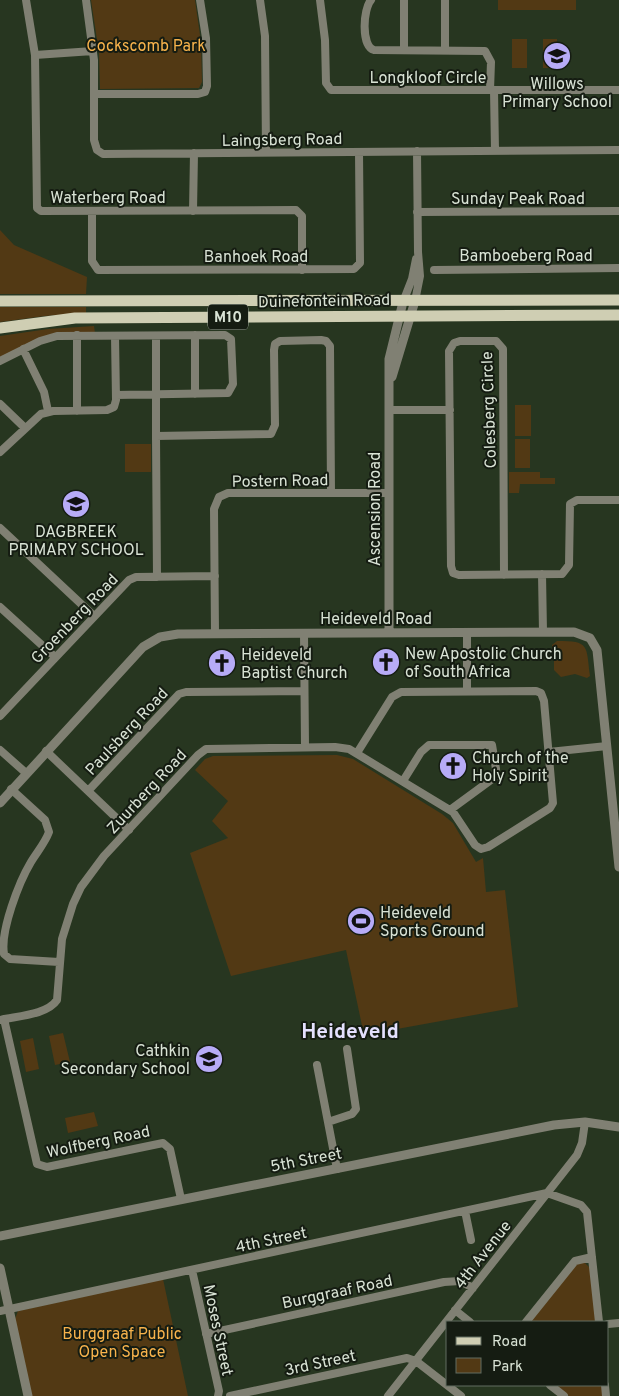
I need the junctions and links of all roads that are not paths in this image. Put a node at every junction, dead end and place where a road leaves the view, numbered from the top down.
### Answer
1 (26, 0) edge
2 (86, 0) edge
3 (200, 0) edge
4 (260, 0) edge
5 (320, 0) edge
6 (371, 0) edge
7 (404, 0) edge
8 (445, 0) edge
9 (404, 50) junction
10 (445, 50) junction
11 (93, 51) junction
12 (35, 55) junction
13 (492, 90) junction
14 (619, 90) edge
15 (94, 94) junction
16 (619, 150) edge
17 (417, 151) junction
18 (495, 151) junction
19 (266, 152) junction
20 (359, 152) junction
21 (194, 154) junction
22 (92, 211) junction
23 (193, 211) junction
24 (619, 211) edge
25 (418, 212) junction
26 (418, 252) junction
27 (619, 268) edge
28 (302, 270) junction
29 (434, 270) dead end
30 (619, 300) edge
31 (0, 301) edge
32 (409, 301) junction
33 (619, 314) edge
34 (398, 315) junction
35 (411, 315) junction
36 (0, 328) edge
37 (195, 335) junction
38 (77, 336) junction
39 (115, 336) junction
40 (156, 336) junction
41 (23, 349) junction
42 (0, 361) edge
43 (389, 384) junction
44 (195, 394) junction
45 (116, 395) junction
46 (157, 395) junction
47 (0, 404) edge
48 (389, 410) junction
49 (450, 410) junction
50 (48, 411) junction
51 (77, 411) junction
52 (25, 428) junction
53 (156, 436) junction
54 (0, 452) edge
55 (331, 493) junction
56 (389, 493) junction
57 (619, 500) edge
58 (0, 528) edge
59 (542, 574) junction
60 (504, 575) junction
61 (215, 576) junction
62 (157, 577) junction
63 (0, 606) edge
64 (94, 616) junction
65 (543, 632) junction
66 (304, 633) junction
67 (389, 633) junction
68 (467, 633) junction
69 (215, 634) junction
70 (55, 658) junction
71 (467, 690) junction
72 (304, 691) junction
73 (0, 716) edge
74 (606, 746) junction
75 (304, 747) junction
76 (0, 750) edge
77 (46, 751) junction
78 (549, 752) junction
79 (357, 753) junction
80 (26, 773) junction
81 (403, 781) junction
82 (11, 789) junction
83 (88, 791) junction
84 (0, 803) edge
85 (450, 810) junction
86 (129, 830) junction
87 (619, 867) edge
88 (59, 962) junction
89 (2, 1019) edge
90 (347, 1049) dead end
91 (317, 1065) dead end
92 (328, 1122) junction
93 (584, 1122) junction
94 (619, 1127) edge
95 (337, 1168) junction
96 (547, 1193) junction
97 (181, 1200) junction
98 (465, 1211) junction
99 (0, 1236) edge
100 (471, 1240) dead end
101 (592, 1257) junction
102 (0, 1268) edge
103 (192, 1270) junction
104 (473, 1288) junction
105 (4, 1310) edge
106 (455, 1310) junction
107 (446, 1321) edge
108 (469, 1321) edge
109 (527, 1321) edge
110 (599, 1321) edge
111 (446, 1322) edge
112 (206, 1334) junction
113 (416, 1360) junction
114 (446, 1384) edge
115 (448, 1386) edge
116 (551, 1386) edge
117 (28, 1396) edge
118 (218, 1396) edge
119 (230, 1396) edge
120 (388, 1396) edge
121 (461, 1396) edge
122 (564, 1396) edge

1 - 12 street, Waterberg Road
2 - 11 street, Laingsberg Road
3 - 15 street
4 - 19 street
5 - 13 street, Longkloof Circle
6 - 9 street
7 - 9 street
8 - 10 street
9 - 10 street
10 - 13 street
11 - 12 street
11 - 15 street, Laingsberg Road
12 - 22 street, Waterberg Road
13 - 14 street, Longkloof Circle
13 - 18 street
15 - 21 street, Laingsberg Road
16 - 18 street, Laingsberg Road
17 - 18 street, Laingsberg Road
17 - 20 street, Laingsberg Road
17 - 25 street
19 - 20 street, Laingsberg Road
19 - 21 street, Laingsberg Road
20 - 28 street, Banhoek Road
21 - 23 street
22 - 23 street, Waterberg Road
22 - 28 street, Banhoek Road
23 - 28 street, Waterberg Road
24 - 25 street, Sunday Peak Road
25 - 26 street
26 - 32 street
26 - 32 street
27 - 29 street, Bamboeberg Road
30 - 32 main road, Duinefontein Road / M10
31 - 32 main road, Duinefontein Road / M10
32 - 34 street, Ascension Road
32 - 35 street, Ascension Road
33 - 35 main road, Duinefontein Road / M10
34 - 35 main road, Duinefontein Road / M10
34 - 36 main road, Duinefontein Road / M10
34 - 43 street, Ascension Road
35 - 43 street, Ascension Road
37 - 40 street
37 - 44 street
37 - 44 street
38 - 39 street
38 - 41 street
38 - 51 street
39 - 40 street
39 - 45 street
40 - 46 street
41 - 42 street
41 - 50 street
43 - 48 street, Ascension Road
44 - 46 street
45 - 46 street
45 - 51 street
46 - 53 street
47 - 52 street
48 - 49 street
48 - 56 street, Ascension Road
49 - 60 street, Colesberg Circle
49 - 60 street, Colesberg Circle
50 - 51 street
50 - 52 street
52 - 54 street
53 - 55 street
53 - 62 street
55 - 56 street, Postern Road
55 - 61 street, Postern Road
56 - 67 street, Ascension Road
57 - 59 street
58 - 64 street
59 - 60 street
59 - 65 street
61 - 62 street, Groenberg Road
61 - 69 street, Postern Road
62 - 64 street, Groenberg Road
63 - 70 street
64 - 70 street, Groenberg Road
65 - 68 street, Heideveld Road
65 - 74 street, Heideveld Road
66 - 67 street, Heideveld Road
66 - 69 street, Heideveld Road
66 - 72 street
67 - 68 street, Heideveld Road
68 - 71 street
69 - 77 street, Heideveld Road
70 - 73 street, Groenberg Road
71 - 78 street
71 - 79 street
72 - 75 street
72 - 83 street, Paulsberg Road
74 - 78 street
74 - 87 street, Heideveld Road
75 - 79 street, Zuurberg Road
75 - 86 street, Zuurberg Road
76 - 80 street
77 - 80 street, Heideveld Road
77 - 83 street
78 - 85 street, Zuurberg Road
79 - 81 street, Zuurberg Road
80 - 82 street, Heideveld Road
81 - 85 street, Zuurberg Road
81 - 85 street
82 - 84 street, Heideveld Road
82 - 88 street
83 - 86 street
86 - 88 street, Zuurberg Road
88 - 89 street, Zuurberg Road
89 - 97 street, Wolfberg Road
90 - 92 street
91 - 92 street
92 - 95 street
93 - 94 street, 5th Street
93 - 95 street, 5th Street
93 - 96 street, 4th Avenue
95 - 97 street, 5th Street
96 - 98 street, 4th Street
96 - 101 street
96 - 104 street, 4th Avenue
97 - 99 street, 5th Street
98 - 100 street
98 - 103 street, 4th Street
101 - 109 street
101 - 110 street
102 - 105 street
103 - 105 street, 4th Street
103 - 112 street, Moses Street
104 - 106 street, 4th Avenue
104 - 112 street, Burggraaf Road
105 - 117 street
106 - 107 street, 4th Avenue
106 - 108 street
111 - 113 street, 4th Avenue
112 - 118 street, Moses Street
113 - 114 street
113 - 119 street, 3rd Street
113 - 120 street, 4th Avenue
115 - 121 street
116 - 122 street

